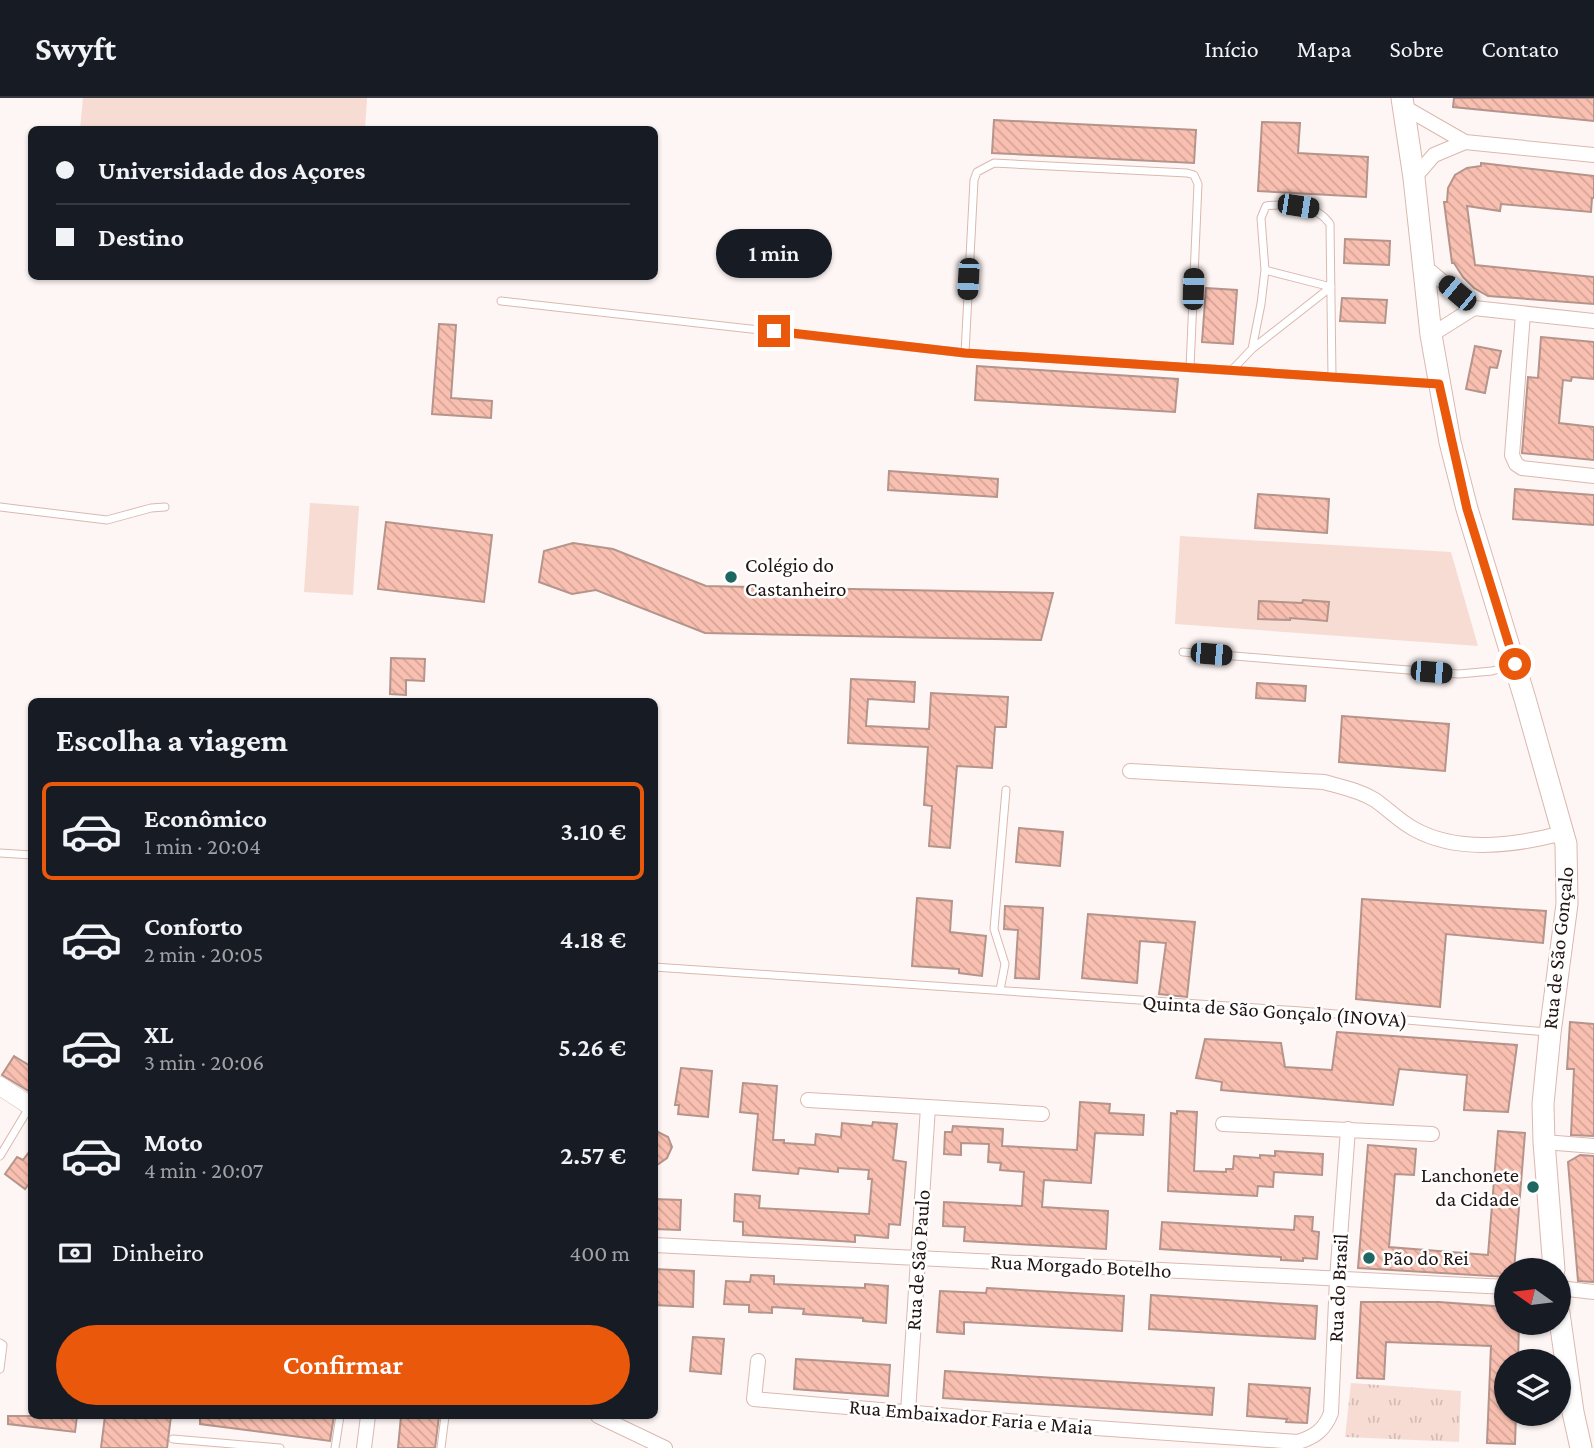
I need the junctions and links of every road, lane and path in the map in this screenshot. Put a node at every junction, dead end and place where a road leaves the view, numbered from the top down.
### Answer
1 (1403, 102) edge
2 (1465, 142) junction
3 (1594, 155) edge
4 (1414, 178) junction
5 (1423, 265) junction
6 (1265, 270) junction
7 (1331, 287) junction
8 (501, 301) dead end
9 (1474, 307) junction
10 (1523, 314) junction
11 (1594, 321) edge
12 (1431, 335) junction
13 (1252, 349) junction
14 (965, 353) junction
15 (1190, 368) junction
16 (1231, 370) junction
17 (1332, 377) junction
18 (1439, 384) junction
19 (1594, 476) edge
20 (165, 507) dead end
21 (0, 508) edge
22 (1183, 652) dead end
23 (1515, 664) junction
24 (1130, 771) dead end
25 (1006, 790) dead end
26 (1563, 833) junction
27 (0, 853) edge
28 (28, 855) edge
29 (658, 967) edge
30 (1000, 990) junction
31 (1550, 1033) junction
32 (0, 1086) edge
33 (808, 1100) dead end
34 (28, 1105) edge
35 (928, 1107) junction
36 (28, 1112) edge
37 (1042, 1114) dead end
38 (1223, 1125) dead end
39 (1348, 1129) junction
40 (1432, 1134) dead end
41 (1544, 1142) junction
42 (1594, 1146) edge
43 (0, 1156) edge
44 (658, 1245) edge
45 (918, 1258) junction
46 (1553, 1258) edge
47 (1337, 1279) junction
48 (1494, 1286) edge
49 (1572, 1289) edge
50 (1594, 1292) edge
51 (1562, 1335) edge
52 (0, 1343) edge
53 (758, 1361) dead end
54 (0, 1369) edge
55 (908, 1412) junction
56 (340, 1419) edge
57 (368, 1419) edge
58 (445, 1419) edge
59 (604, 1419) edge
60 (173, 1439) dead end
61 (1309, 1439) joint
62 (280, 1448) edge
63 (335, 1448) edge
64 (364, 1448) edge
65 (441, 1448) edge
66 (664, 1448) edge
67 (1581, 1448) edge

1 - 2 street
1 - 4 main road, Rua de São Gonçalo
2 - 3 street
2 - 4 street
4 - 5 main road, Rua de São Gonçalo
5 - 9 street
5 - 12 main road, Rua de São Gonçalo
6 - 7 lane
6 - 7 lane
6 - 13 lane
7 - 13 lane
7 - 17 lane
8 - 14 lane
9 - 10 street
9 - 12 street
10 - 11 street
10 - 19 street
12 - 18 main road, Rua de São Gonçalo
13 - 16 lane
14 - 15 lane
14 - 15 lane
15 - 16 lane
16 - 17 lane
17 - 18 lane
18 - 23 main road, Rua de São Gonçalo
20 - 21 lane
22 - 23 lane
23 - 26 main road, Rua de São Gonçalo
24 - 26 street
25 - 30 lane
26 - 31 main road, Rua de São Gonçalo
27 - 28 lane
29 - 30 lane, Quinta de São Gonçalo (INOVA)
30 - 31 lane, Quinta de São Gonçalo (INOVA)
31 - 41 main road, Rua de São Gonçalo
32 - 34 street
33 - 35 street
35 - 37 street
35 - 45 street, Rua de São Paulo
36 - 43 lane
38 - 39 street
39 - 40 street
39 - 47 street, Rua do Brasil
41 - 42 street
41 - 46 main road, Rua de São Gonçalo
44 - 45 street, Rua Morgado Botelho
45 - 47 street, Rua Morgado Botelho
45 - 55 street, Rua de São Paulo
47 - 48 street, Rua Morgado Botelho
47 - 61 street, Rua do Brasil
49 - 50 street
51 - 67 main road
52 - 54 lane
53 - 55 street, Rua Embaixador Faria e Maia
55 - 61 street, Rua Embaixador Faria e Maia
56 - 63 lane
57 - 64 street
58 - 65 lane
59 - 66 street
60 - 62 lane

